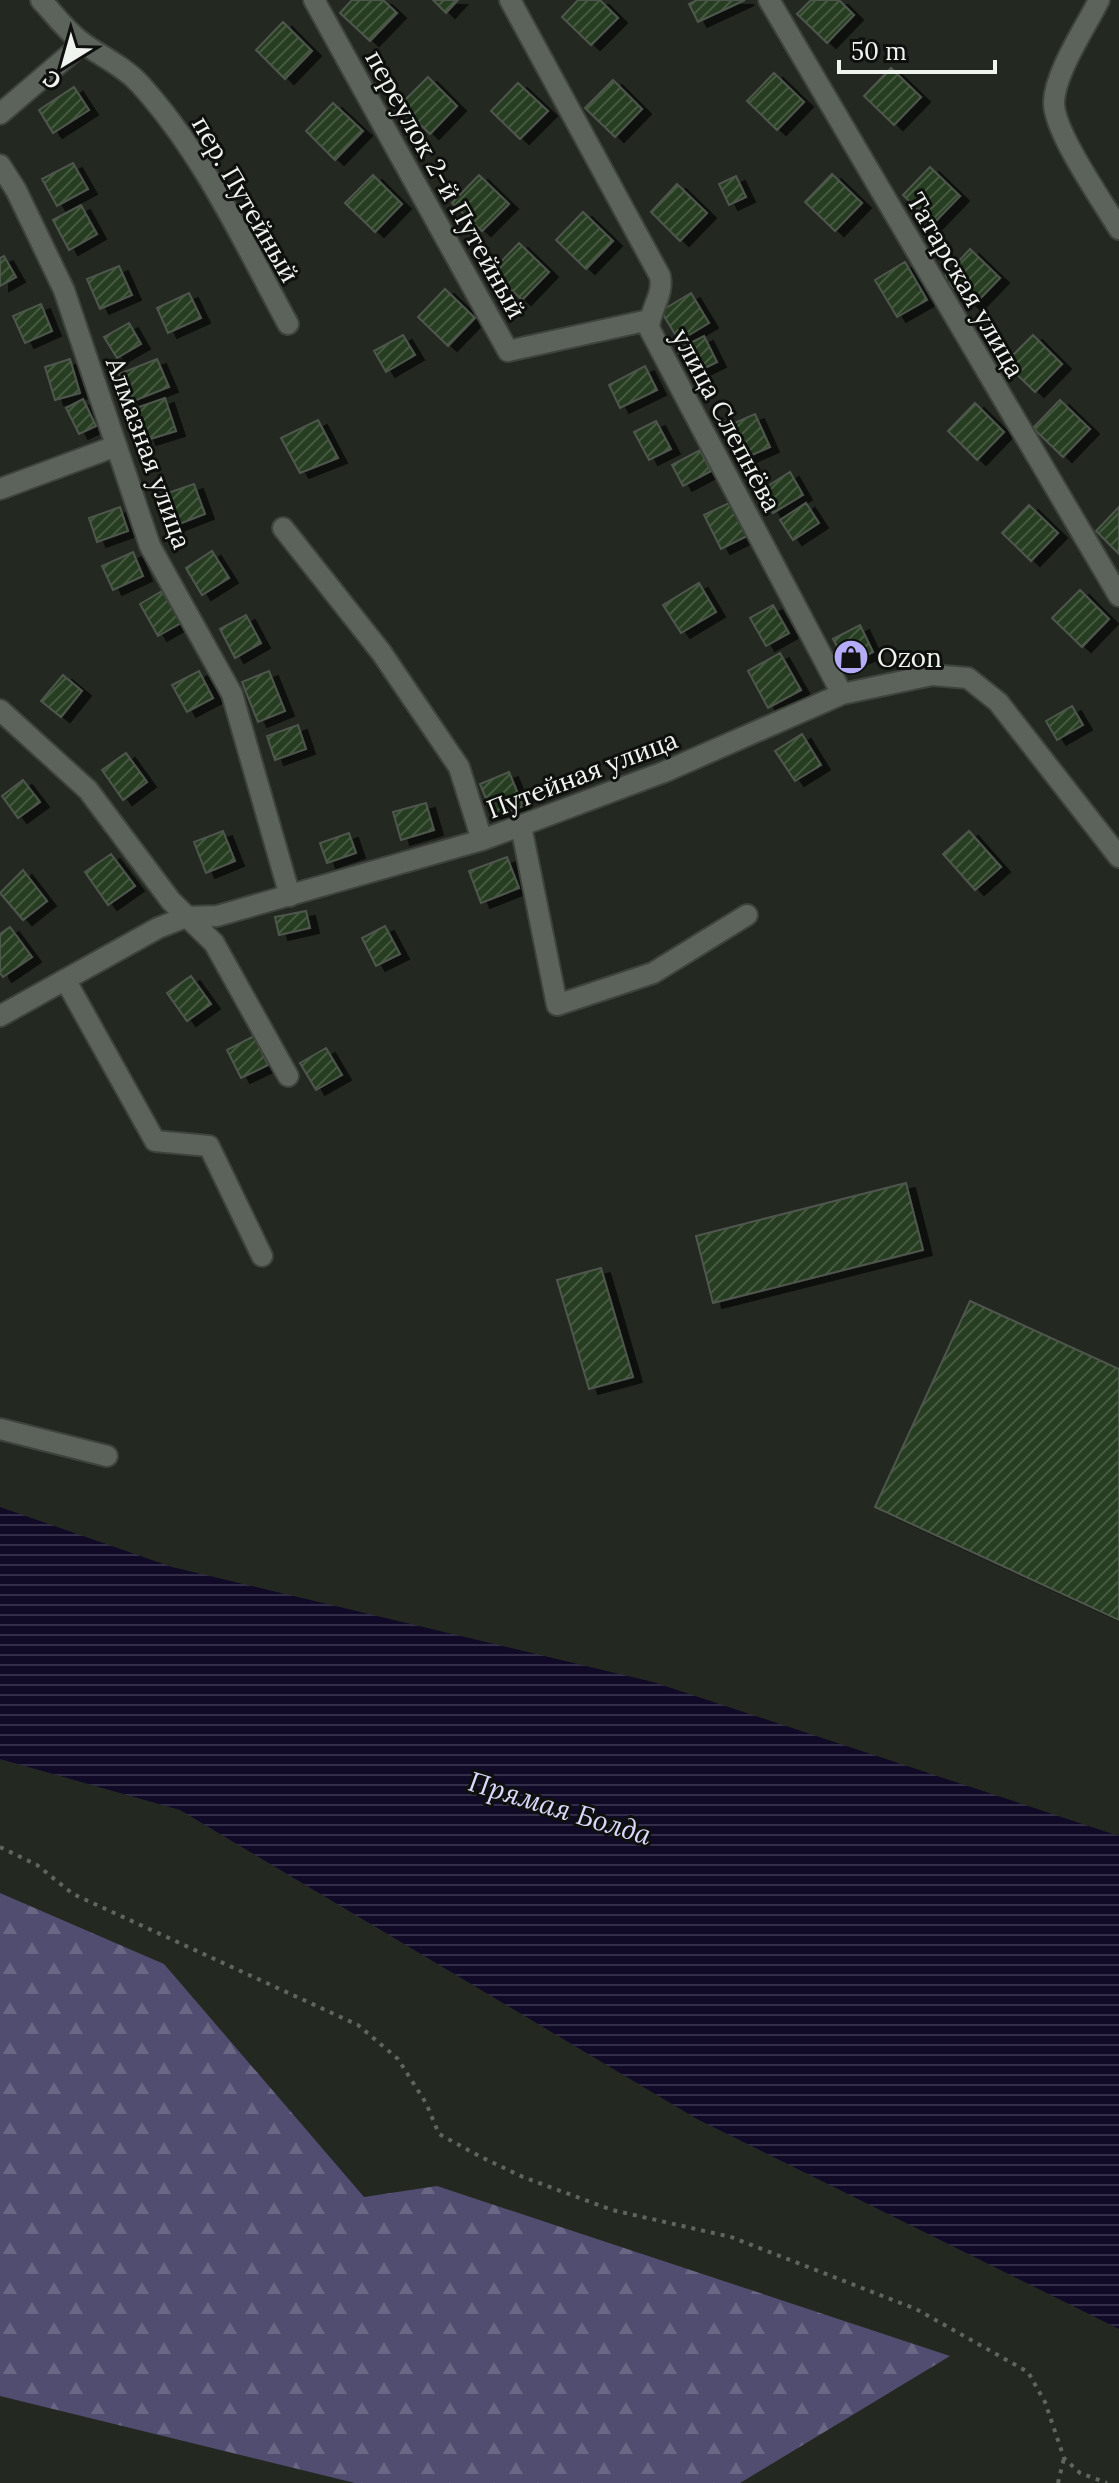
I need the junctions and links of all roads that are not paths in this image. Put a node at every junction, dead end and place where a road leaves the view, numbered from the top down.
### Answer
1 (41, 0) edge
2 (314, 0) edge
3 (510, 0) edge
4 (769, 0) edge
5 (1099, 0) edge
6 (83, 43) junction
7 (0, 114) edge
8 (0, 165) edge
9 (8, 194) edge
10 (1119, 229) edge
11 (649, 320) junction
12 (288, 324) dead end
13 (116, 446) junction
14 (0, 489) edge
15 (283, 528) dead end
16 (1119, 596) edge
17 (842, 694) junction
18 (0, 710) edge
19 (521, 826) junction
20 (482, 840) junction
21 (1119, 857) edge
22 (290, 896) junction
23 (747, 915) dead end
24 (186, 917) junction
25 (66, 981) junction
26 (0, 1016) edge
27 (288, 1076) dead end
28 (262, 1256) dead end
29 (0, 1429) edge
30 (107, 1456) dead end

1 - 6 street, пер. Путейный
2 - 11 street, переулок 2-й Путейный
3 - 11 street, улица Слепнёва
4 - 16 street, Татарская улица
5 - 10 street
6 - 7 street
6 - 12 street, пер. Путейный
8 - 9 street, Алмазная улица
9 - 13 street, Алмазная улица
11 - 17 street, улица Слепнёва
13 - 14 street
13 - 22 street, Алмазная улица
15 - 20 street
17 - 19 street, Путейная улица
17 - 21 street, Путейная улица
18 - 24 street
19 - 20 street, Путейная улица
19 - 23 street
20 - 22 street, Путейная улица
22 - 24 street, Путейная улица
24 - 25 street, Путейная улица
24 - 27 street
25 - 26 street, Путейная улица
25 - 28 street
29 - 30 street

